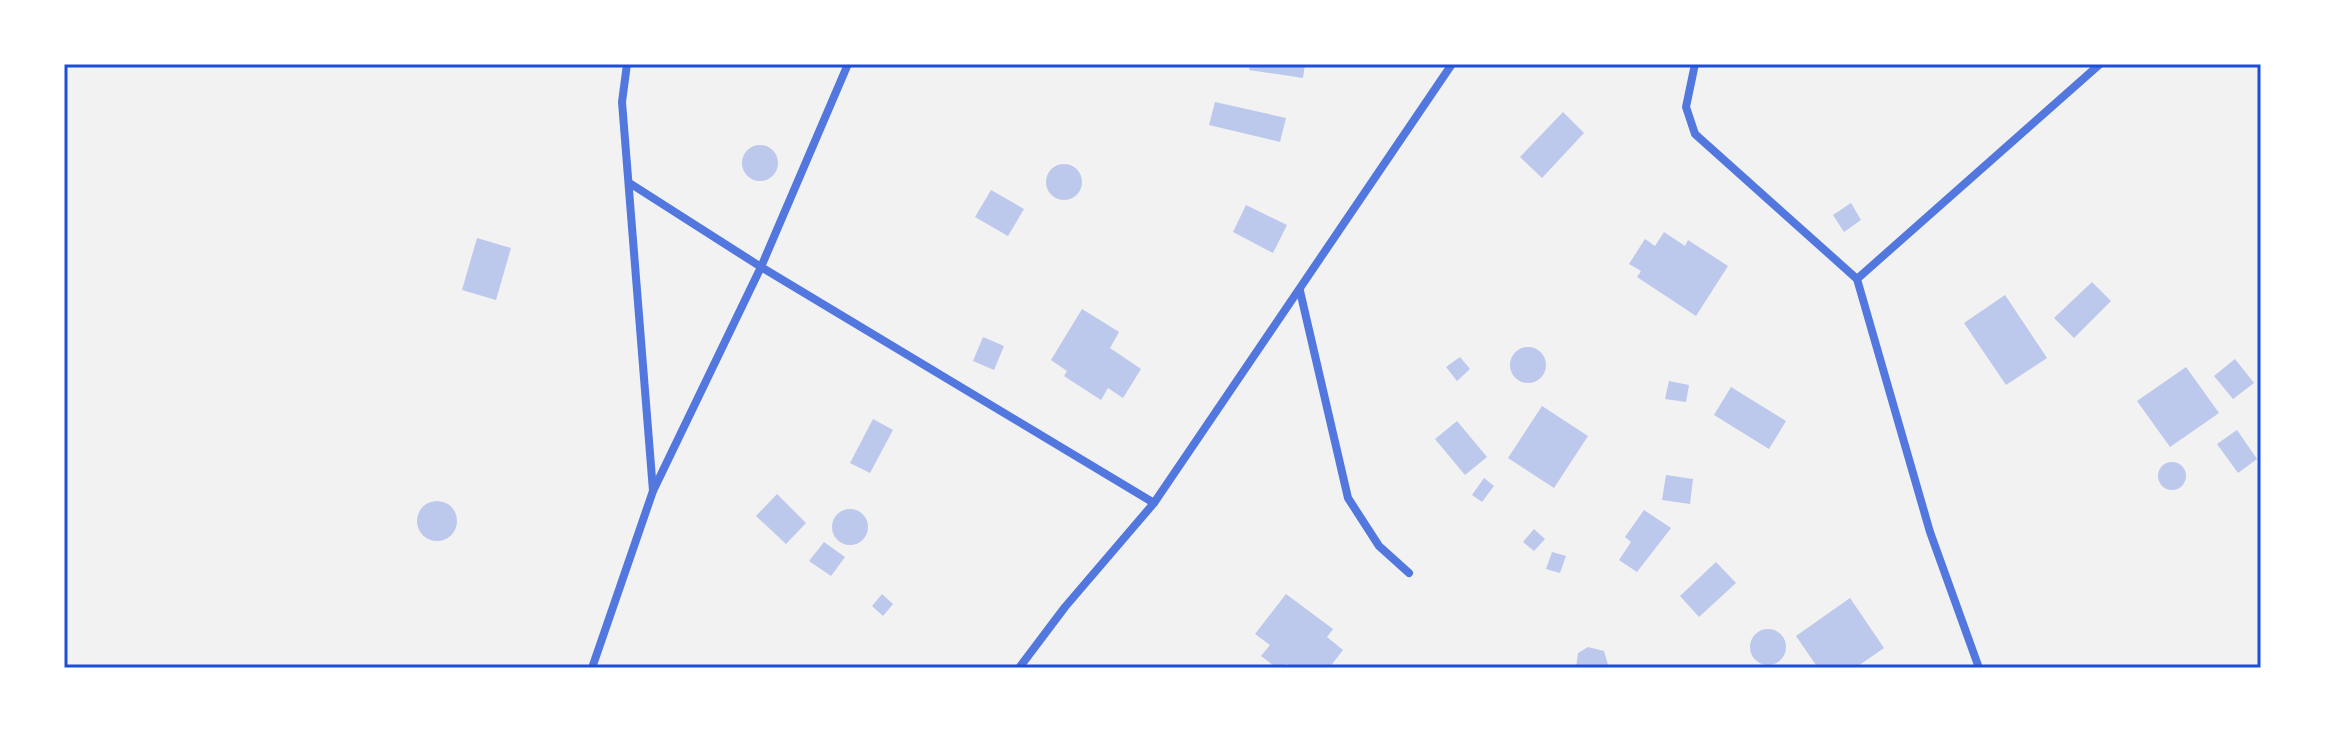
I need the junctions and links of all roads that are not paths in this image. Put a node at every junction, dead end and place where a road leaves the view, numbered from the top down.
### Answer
1 (627, 64) edge
2 (848, 64) edge
3 (1452, 64) edge
4 (1695, 64) edge
5 (2100, 64) edge
6 (631, 184) junction
7 (761, 267) junction
8 (1857, 279) junction
9 (1300, 291) junction
10 (653, 491) junction
11 (1154, 503) junction
12 (1409, 573) dead end
13 (592, 668) edge
14 (1019, 668) edge
15 (1979, 668) edge

1 - 6 street
2 - 7 street
3 - 9 street
4 - 8 street
5 - 8 street
6 - 7 street
6 - 10 street
7 - 10 street
7 - 11 street
8 - 15 street
9 - 11 street
9 - 12 street
10 - 13 street
11 - 14 street

